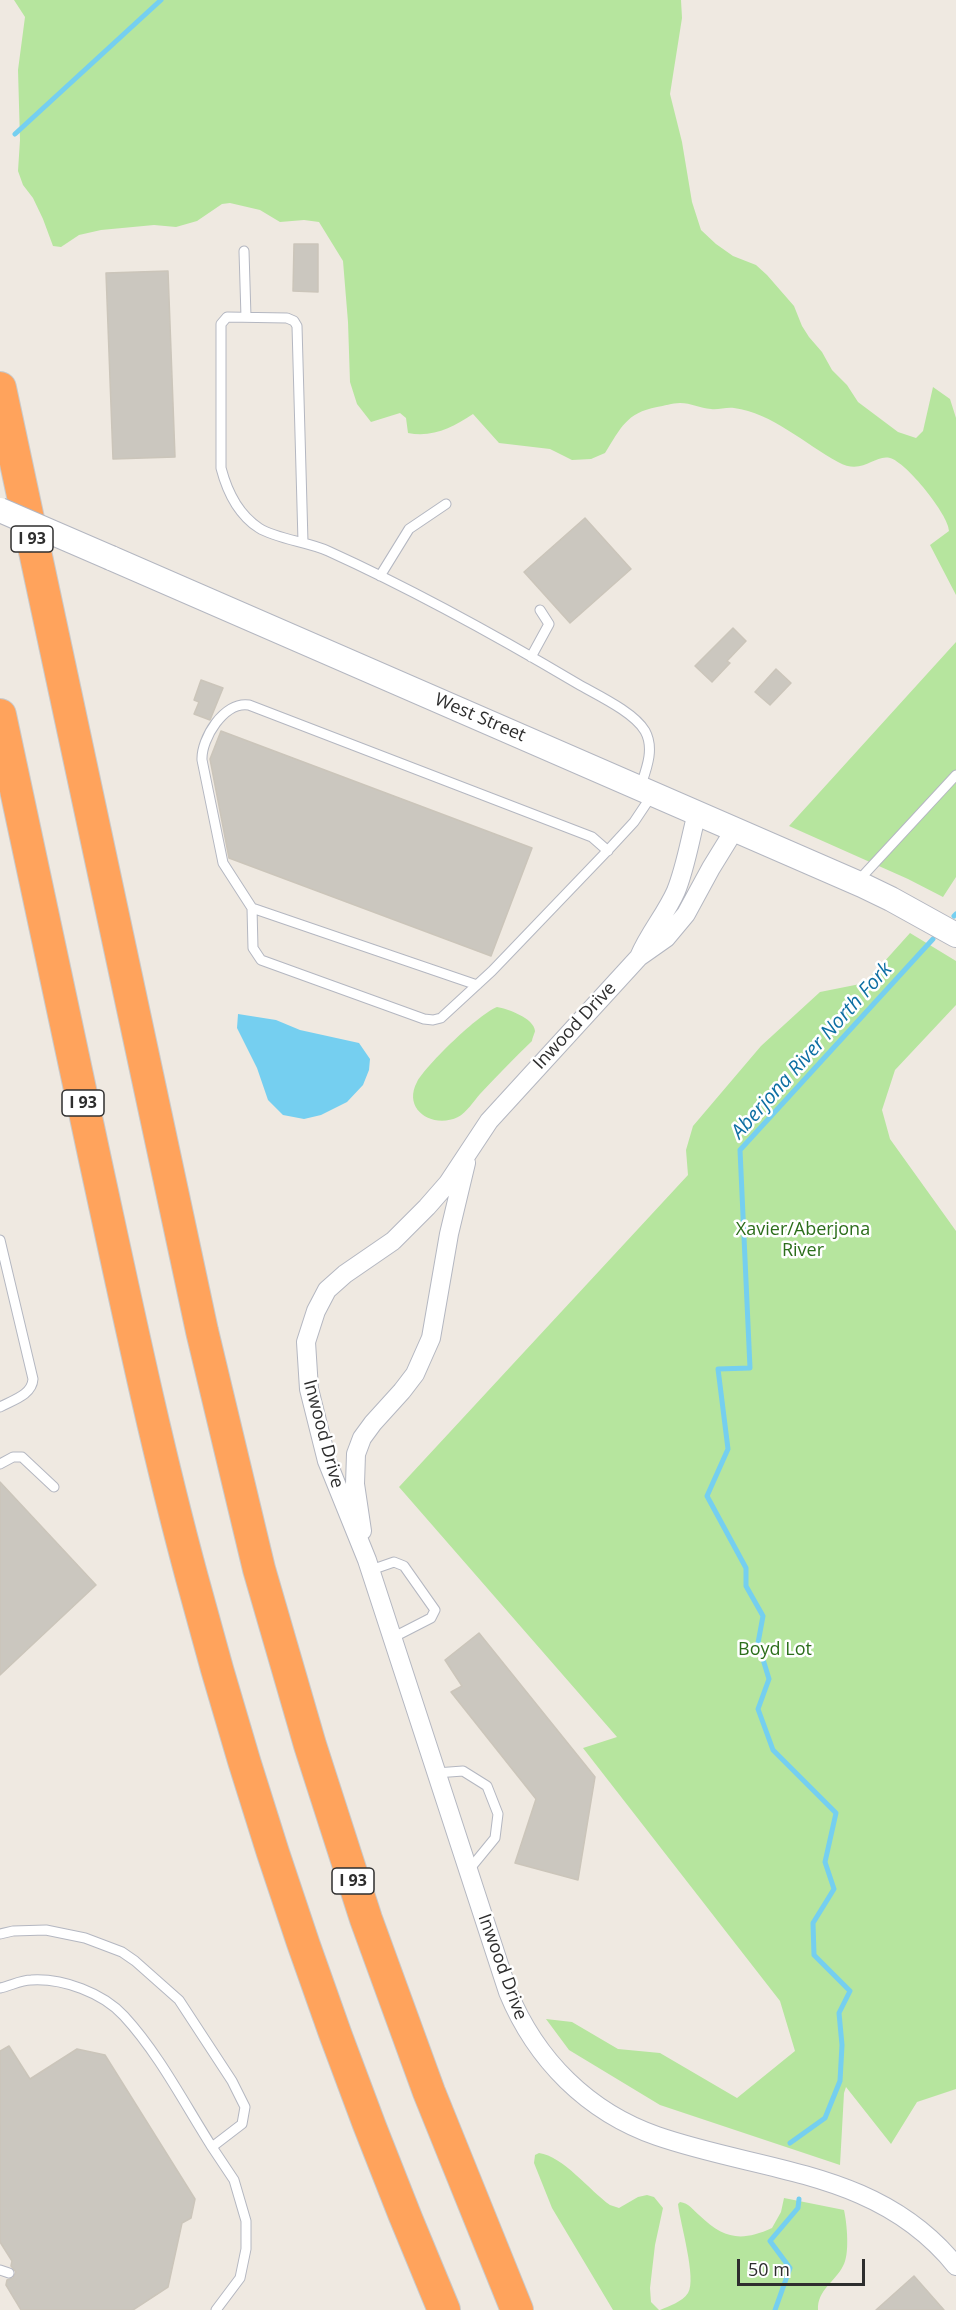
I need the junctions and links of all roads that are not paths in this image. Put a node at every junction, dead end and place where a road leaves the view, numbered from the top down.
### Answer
1 (244, 251) dead end
2 (246, 317) junction
3 (0, 388) edge
4 (446, 504) dead end
5 (0, 510) edge
6 (303, 542) junction
7 (380, 576) junction
8 (540, 610) dead end
9 (531, 657) junction
10 (0, 715) edge
11 (956, 775) edge
12 (646, 790) junction
13 (697, 813) junction
14 (735, 829) junction
15 (608, 851) junction
16 (856, 882) junction
17 (252, 908) junction
18 (956, 935) edge
19 (639, 957) junction
20 (477, 986) junction
21 (468, 1153) junction
22 (0, 1240) edge
23 (0, 1407) edge
24 (0, 1464) edge
25 (54, 1487) dead end
26 (369, 1565) junction
27 (393, 1638) junction
28 (436, 1773) junction
29 (468, 1871) junction
30 (0, 1934) edge
31 (0, 1988) edge
32 (212, 2147) junction
33 (956, 2266) edge
34 (216, 2310) edge
35 (444, 2310) edge
36 (517, 2310) edge

1 - 2 lane
2 - 6 lane
2 - 6 lane
3 - 36 highway, I 93
4 - 7 lane
5 - 12 main road, West Street, bridge
6 - 7 lane
7 - 9 lane
8 - 9 lane
9 - 12 lane
10 - 35 highway, I 93
11 - 16 lane
12 - 13 main road, West Street
12 - 15 lane
13 - 14 main road, West Street
13 - 19 street, Inwood Drive
14 - 16 main road, West Street
14 - 19 street, Inwood Drive
15 - 17 lane
15 - 20 lane
16 - 18 main road, West Street
17 - 20 lane
17 - 20 lane
19 - 21 street, Inwood Drive
21 - 26 street, Inwood Drive
21 - 26 street, Inwood Drive
22 - 23 lane
24 - 25 lane
26 - 27 street, Inwood Drive
26 - 27 lane
27 - 28 street, Inwood Drive
28 - 29 street, Inwood Drive
28 - 29 lane
29 - 33 street, Inwood Drive
30 - 32 lane
31 - 32 lane
32 - 34 lane

